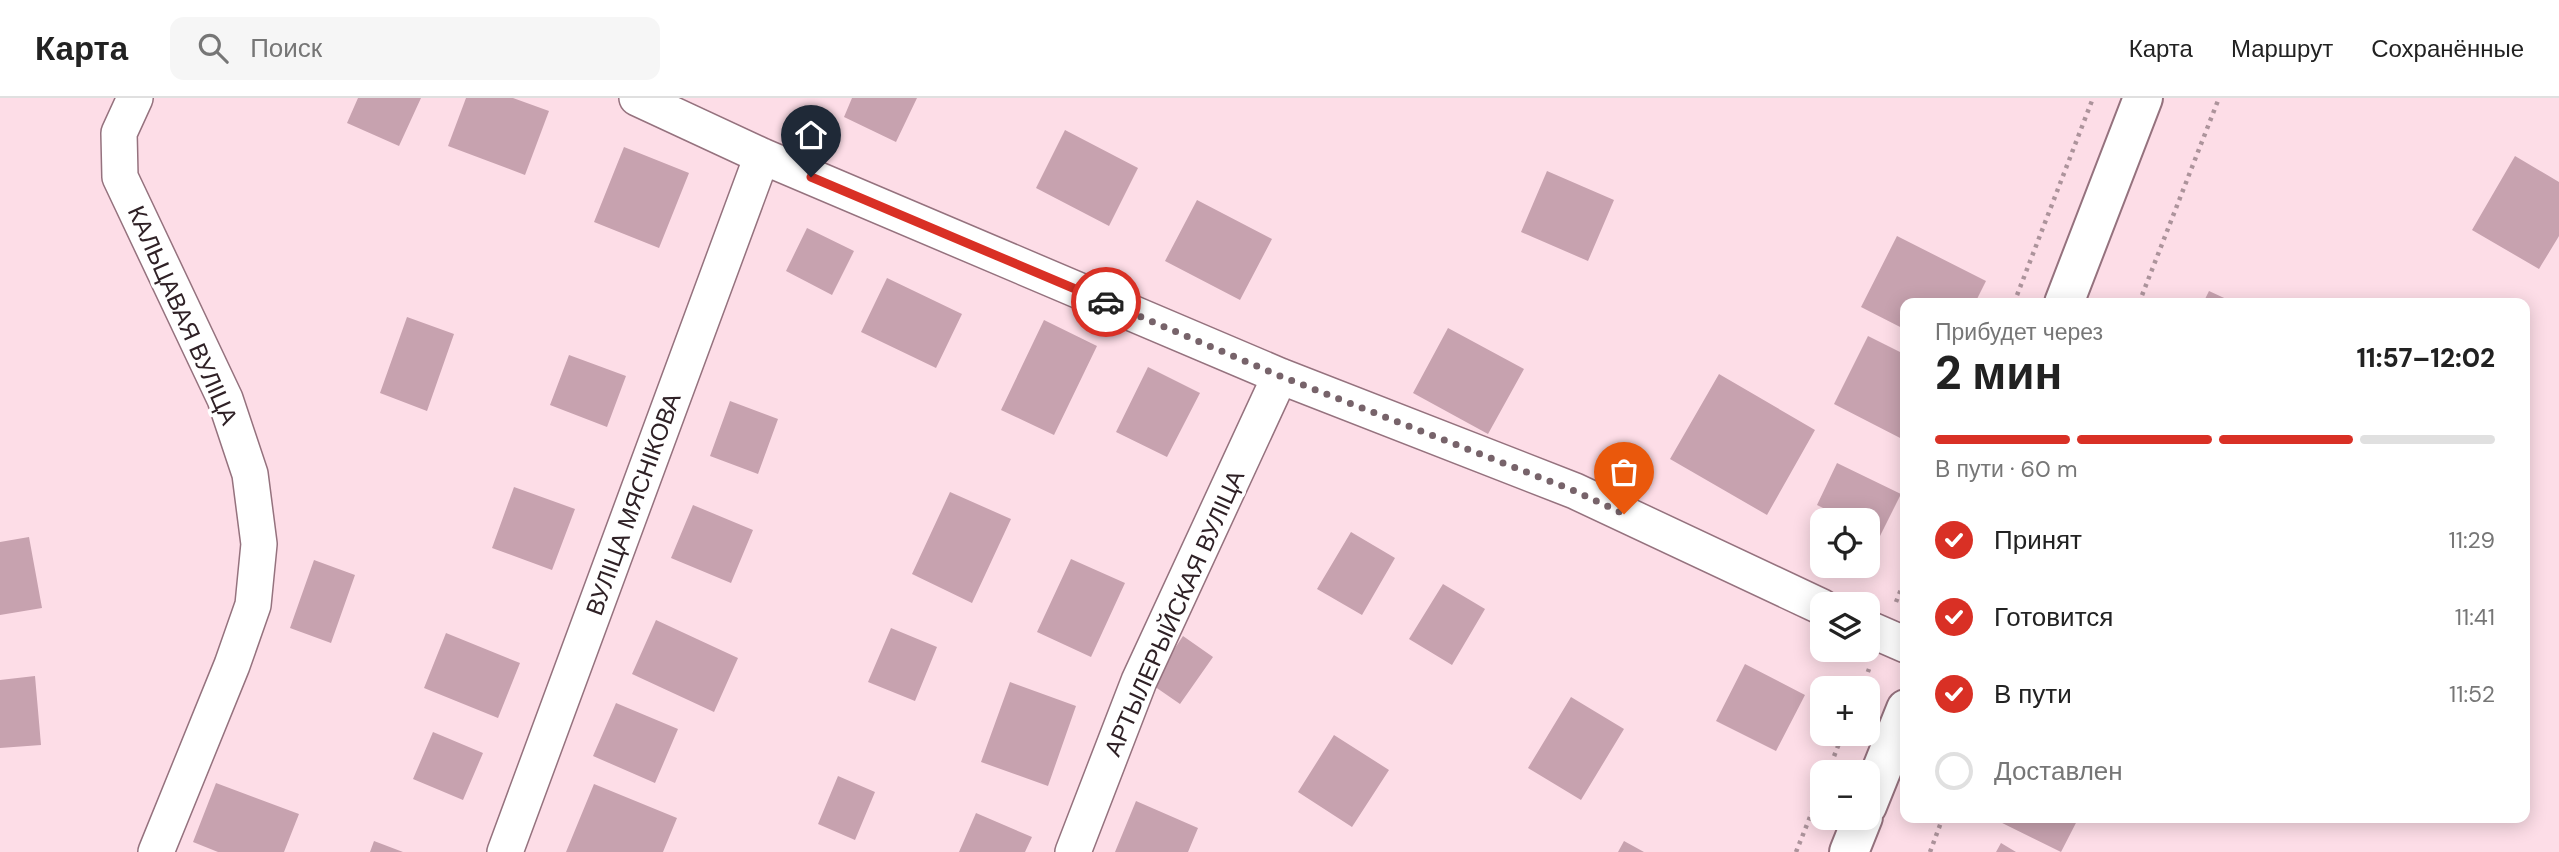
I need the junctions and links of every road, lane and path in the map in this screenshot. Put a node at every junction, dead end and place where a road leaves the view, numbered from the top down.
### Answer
1 (135, 98) edge
2 (637, 98) edge
3 (2093, 98) edge
4 (2143, 98) edge
5 (2219, 98) edge
6 (762, 156) junction
7 (2016, 298) edge
8 (2066, 298) edge
9 (2141, 298) edge
10 (1280, 376) junction
11 (1810, 601) edge
12 (1880, 634) edge
13 (1900, 642) edge
14 (1900, 724) edge
15 (1880, 774) edge
16 (1810, 817) edge
17 (1941, 823) edge
18 (1858, 830) edge
19 (156, 852) edge
20 (505, 852) edge
21 (1073, 852) edge
22 (1796, 852) edge
23 (1849, 852) edge
24 (1930, 852) edge

1 - 19 street, КАЛЬЦАВАЯ ВУЛІЦА
2 - 6 street
3 - 7 path
4 - 8 main road
5 - 9 path
6 - 10 street
6 - 20 street, ВУЛІЦА МЯСНІКОВА
10 - 11 street
10 - 21 street, АРТЫЛЕРЫЙСКАЯ ВУЛІЦА
12 - 13 street
14 - 15 main road
16 - 22 path
17 - 24 path
18 - 23 main road

